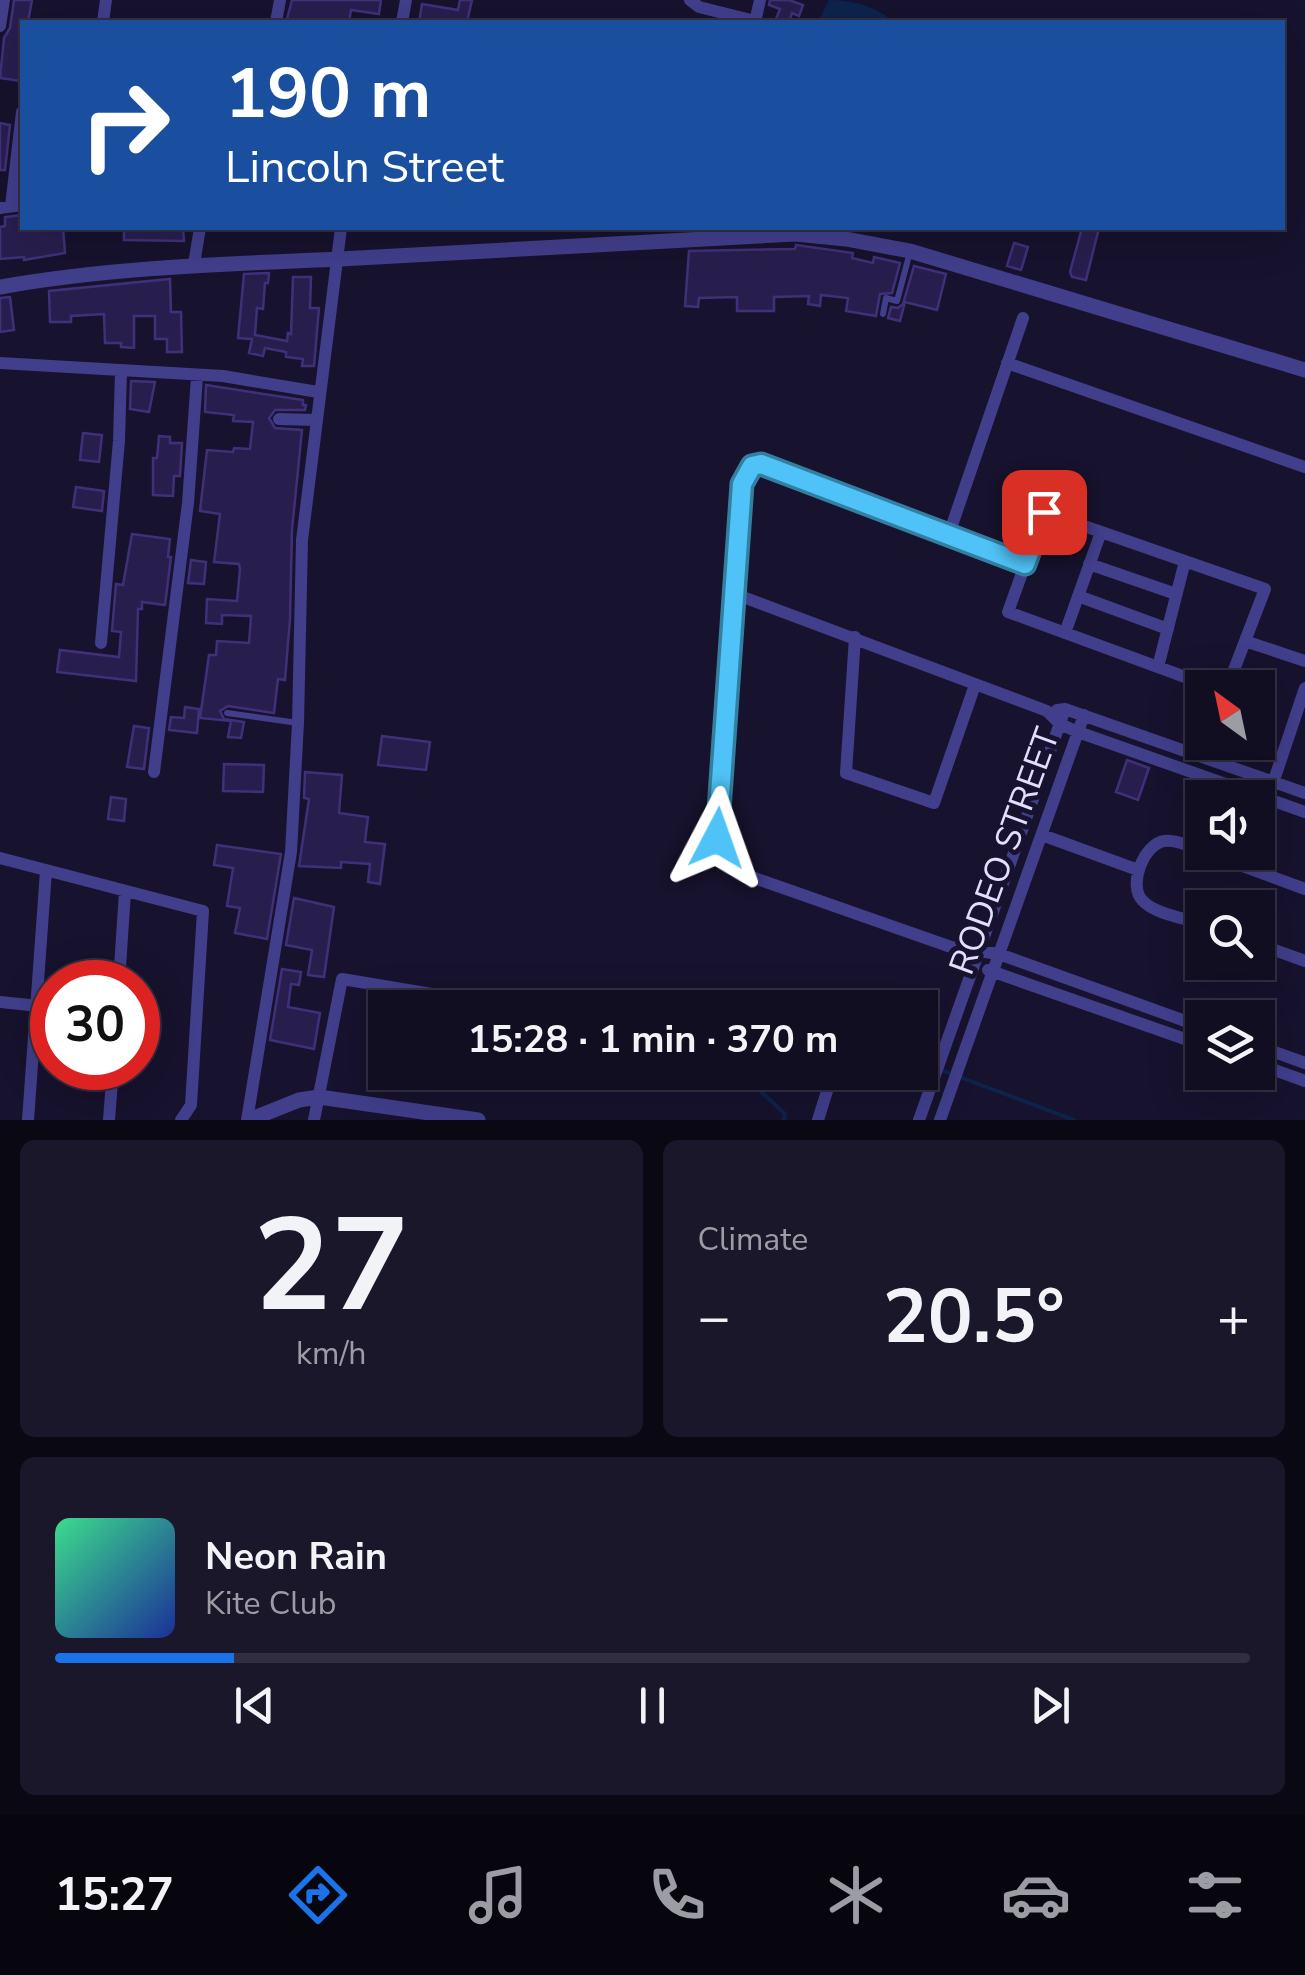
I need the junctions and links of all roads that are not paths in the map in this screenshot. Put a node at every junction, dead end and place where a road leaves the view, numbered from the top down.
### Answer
1 (4, 0) edge
2 (690, 0) edge
3 (747, 20) edge
4 (0, 26) edge
5 (20, 129) edge
6 (11, 207) edge
7 (200, 230) edge
8 (341, 230) edge
9 (724, 232) edge
10 (910, 251) junction
11 (339, 259) junction
12 (194, 264) junction
13 (0, 287) edge
14 (882, 314) dead end
15 (1023, 318) dead end
16 (0, 364) edge
17 (1007, 364) junction
18 (1305, 370) edge
19 (120, 372) junction
20 (197, 377) junction
21 (318, 392) junction
22 (280, 419) dead end
23 (316, 420) junction
24 (1305, 467) edge
25 (1101, 532) junction
26 (950, 534) junction
27 (1185, 561) junction
28 (1025, 564) junction
29 (1090, 564) junction
30 (735, 594) junction
31 (1176, 594) junction
32 (1078, 596) junction
33 (1168, 629) junction
34 (1066, 632) junction
35 (855, 637) junction
36 (1245, 641) junction
37 (102, 643) dead end
38 (1305, 661) edge
39 (1158, 666) junction
40 (1234, 670) edge
41 (1185, 676) edge
42 (975, 684) junction
43 (1305, 688) edge
44 (1065, 709) junction
45 (1047, 711) junction
46 (227, 713) dead end
47 (1084, 716) junction
48 (298, 723) junction
49 (1060, 724) junction
50 (1078, 732) junction
51 (154, 772) dead end
52 (1216, 780) edge
53 (1268, 780) edge
54 (1275, 780) edge
55 (1275, 782) edge
56 (1305, 793) edge
57 (1275, 801) edge
58 (1305, 812) edge
59 (1042, 835) junction
60 (1185, 845) edge
61 (0, 858) edge
62 (1138, 870) junction
63 (1253, 870) edge
64 (46, 871) junction
65 (1305, 889) edge
66 (125, 892) junction
67 (1185, 918) edge
68 (950, 947) junction
69 (980, 950) junction
70 (1275, 950) edge
71 (999, 954) junction
72 (41, 960) edge
73 (120, 960) edge
74 (1305, 961) edge
75 (974, 964) junction
76 (993, 972) junction
77 (408, 990) edge
78 (0, 1002) edge
79 (30, 1005) edge
80 (1185, 1020) edge
81 (1185, 1039) edge
82 (1275, 1052) edge
83 (1305, 1063) edge
84 (1275, 1070) edge
85 (1305, 1081) edge
86 (31, 1090) edge
87 (111, 1090) edge
88 (827, 1090) edge
89 (318, 1098) junction
90 (28, 1120) edge
91 (109, 1120) edge
92 (181, 1120) edge
93 (248, 1120) edge
94 (314, 1120) edge
95 (478, 1120) edge
96 (818, 1120) edge
97 (919, 1120) edge
98 (940, 1120) edge

1 - 4 street
2 - 3 street
5 - 6 street
7 - 12 street
8 - 11 street
9 - 10 street
9 - 11 street
10 - 14 lane
10 - 18 street
11 - 12 street
11 - 21 street
12 - 13 street
15 - 17 street
16 - 19 street
17 - 24 street
17 - 26 street
19 - 20 street
19 - 37 street
20 - 21 street
20 - 51 street
21 - 23 street
22 - 23 street
23 - 48 street
25 - 27 street
25 - 28 street
25 - 29 street
26 - 28 street
26 - 30 street
27 - 31 street
27 - 36 street
28 - 34 street
29 - 31 street
29 - 32 street
30 - 35 street
30 - 68 street
31 - 33 street
32 - 33 street
32 - 34 street
33 - 39 street
34 - 39 street
35 - 42 street
35 - 42 street
36 - 38 street
36 - 40 street
39 - 41 street
42 - 45 street
43 - 54 street
44 - 45 street
44 - 47 street
44 - 49 street, RODEO STREET
45 - 49 street
46 - 48 lane
47 - 50 street, RODEO STREET
47 - 53 street
48 - 93 street
49 - 50 street
49 - 69 street, RODEO STREET
50 - 52 street
50 - 59 street, RODEO STREET
55 - 56 street
57 - 58 street
59 - 62 street
59 - 71 street, RODEO STREET
60 - 62 street
61 - 64 street
62 - 67 street
63 - 65 street
64 - 66 street
64 - 72 street
66 - 73 street
66 - 92 street
68 - 69 street
68 - 75 street
69 - 71 street
69 - 75 street, RODEO STREET
70 - 74 street
71 - 76 street, RODEO STREET
71 - 80 street
75 - 76 street
75 - 97 street, RODEO STREET
76 - 81 street
76 - 98 street, RODEO STREET
77 - 89 street
78 - 79 street
82 - 83 street
84 - 85 street
86 - 90 street
87 - 91 street
88 - 96 street
89 - 93 street
89 - 94 street
89 - 95 street

